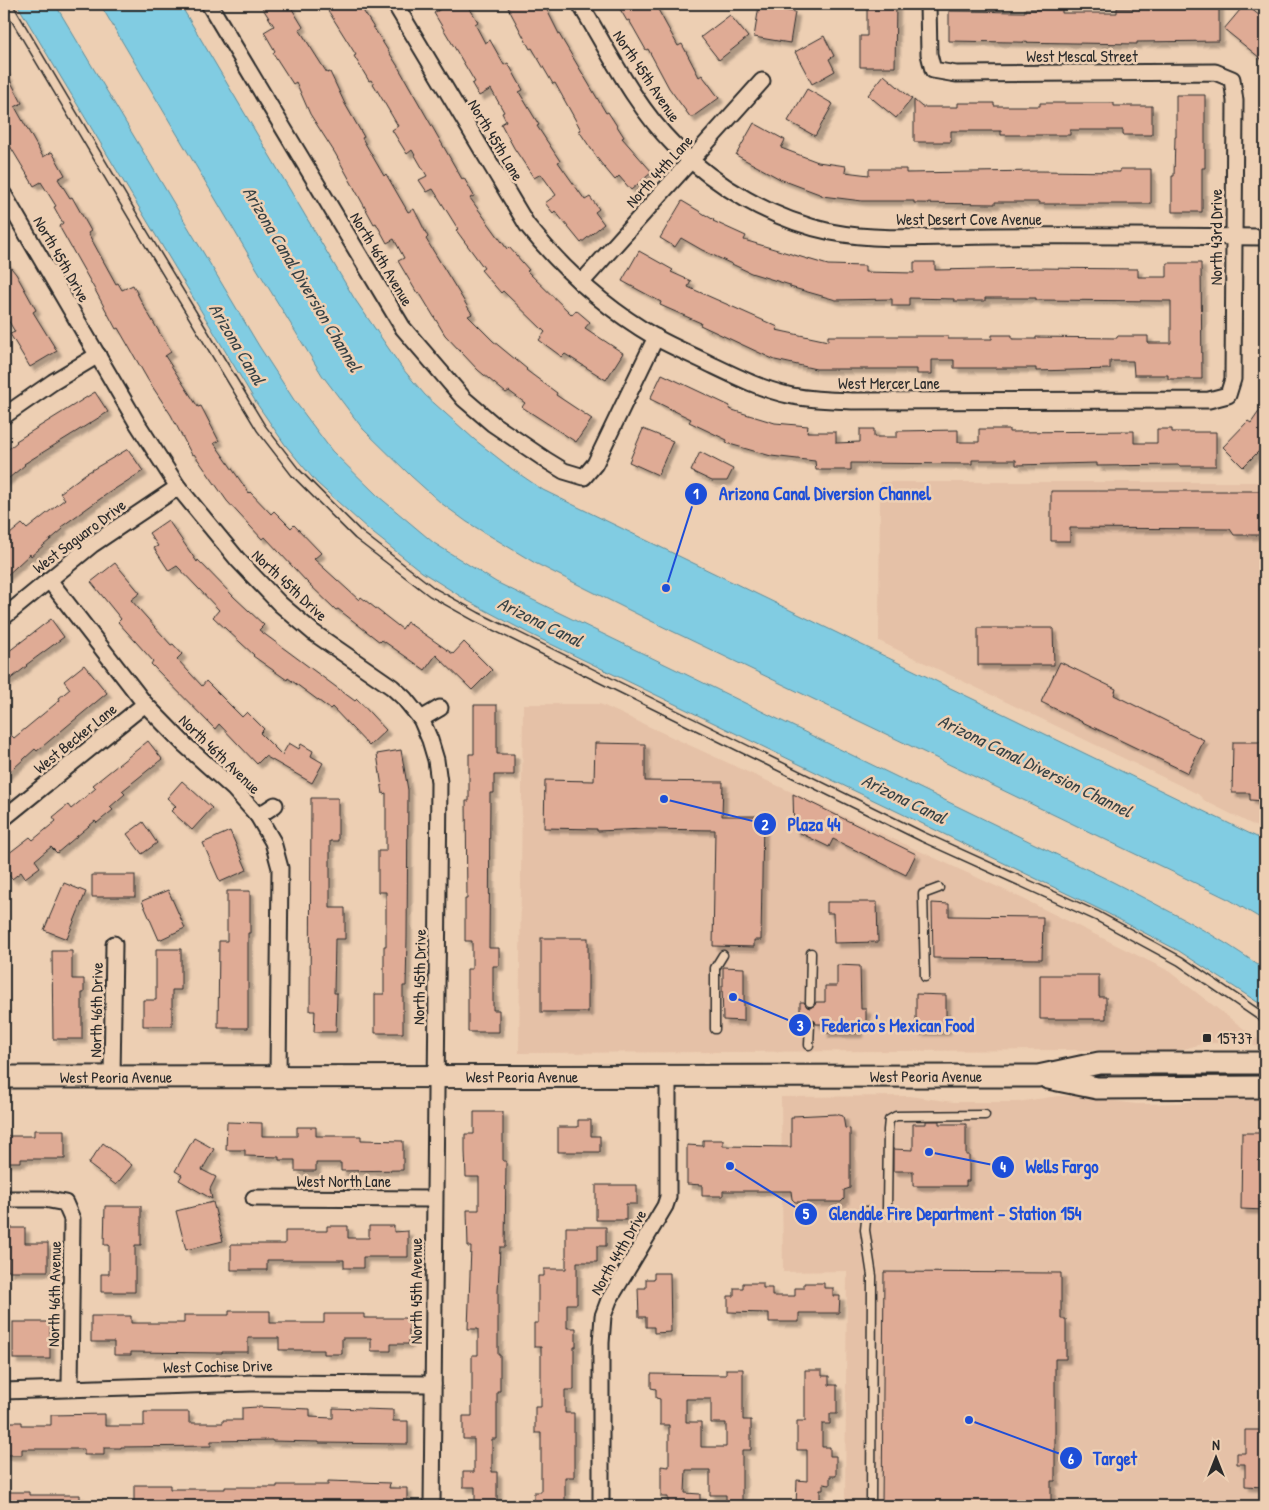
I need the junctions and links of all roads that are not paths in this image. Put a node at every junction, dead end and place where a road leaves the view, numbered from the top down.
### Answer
1 (8, 4) edge
2 (209, 4) edge
3 (395, 4) edge
4 (580, 4) edge
5 (928, 4) edge
6 (1232, 79) joint
7 (762, 81) dead end
8 (692, 161) junction
9 (4, 195) edge
10 (1234, 237) junction
11 (1265, 237) edge
12 (581, 283) junction
13 (656, 338) junction
14 (98, 355) junction
15 (1228, 395) joint
16 (4, 416) edge
17 (178, 487) junction
18 (49, 580) junction
19 (4, 617) edge
20 (144, 704) junction
21 (440, 708) dead end
22 (421, 719) junction
23 (275, 805) dead end
24 (258, 816) junction
25 (4, 818) edge
26 (939, 888) dead end
27 (114, 944) dead end
28 (811, 953) dead end
29 (722, 955) dead end
30 (926, 976) dead end
31 (810, 1002) dead end
32 (1265, 1020) edge
33 (810, 1024) dead end
34 (715, 1029) dead end
35 (809, 1045) dead end
36 (1265, 1063) edge
37 (278, 1076) junction
38 (435, 1076) junction
39 (1038, 1076) junction
40 (4, 1077) edge
41 (112, 1077) junction
42 (668, 1077) junction
43 (1265, 1087) edge
44 (985, 1115) dead end
45 (254, 1198) dead end
46 (4, 1199) edge
47 (434, 1199) junction
48 (867, 1211) dead end
49 (887, 1211) dead end
50 (433, 1384) junction
51 (70, 1388) junction
52 (4, 1391) edge
53 (432, 1506) edge
54 (601, 1506) edge
55 (871, 1506) edge

1 - 32 lane
2 - 13 street, North 46th Avenue
3 - 12 street, North 45th Lane
4 - 8 street, North 45th Avenue
5 - 6 street, West Mescal Street
6 - 10 street, North 43rd Drive
7 - 8 street, North 44th Lane
8 - 10 street, West Desert Cove Avenue
8 - 12 street, North 44th Lane
9 - 14 street, North 45th Drive
10 - 11 street, West Desert Cove Avenue
10 - 15 street, North 43rd Drive
12 - 13 street, West Mercer Lane
13 - 15 street, West Mercer Lane
14 - 16 street
14 - 17 street, North 45th Drive
17 - 18 street, West Saguaro Drive
17 - 22 street, North 45th Drive
18 - 19 street, West Saguaro Drive
18 - 20 street, North 46th Avenue
20 - 24 street, North 46th Avenue
20 - 25 street, West Becker Lane
21 - 22 street
22 - 38 street, North 45th Drive
23 - 24 street
24 - 37 street, North 46th Avenue
26 - 30 lane
27 - 41 street, North 46th Drive
28 - 31 lane
29 - 34 lane
33 - 35 lane
36 - 39 main road, West Peoria Avenue
37 - 38 main road, West Peoria Avenue
37 - 41 main road, West Peoria Avenue
38 - 42 main road, West Peoria Avenue
38 - 47 street, North 45th Avenue
39 - 42 main road, West Peoria Avenue
39 - 43 main road, West Peoria Avenue
40 - 41 main road, West Peoria Avenue
42 - 54 street, North 44th Drive
44 - 49 lane
45 - 47 street, West North Lane
46 - 51 street, North 46th Avenue
47 - 50 street, North 45th Avenue
48 - 55 lane
50 - 51 street, West Cochise Drive
50 - 53 street, North 45th Avenue
51 - 52 street, West Cochise Drive

